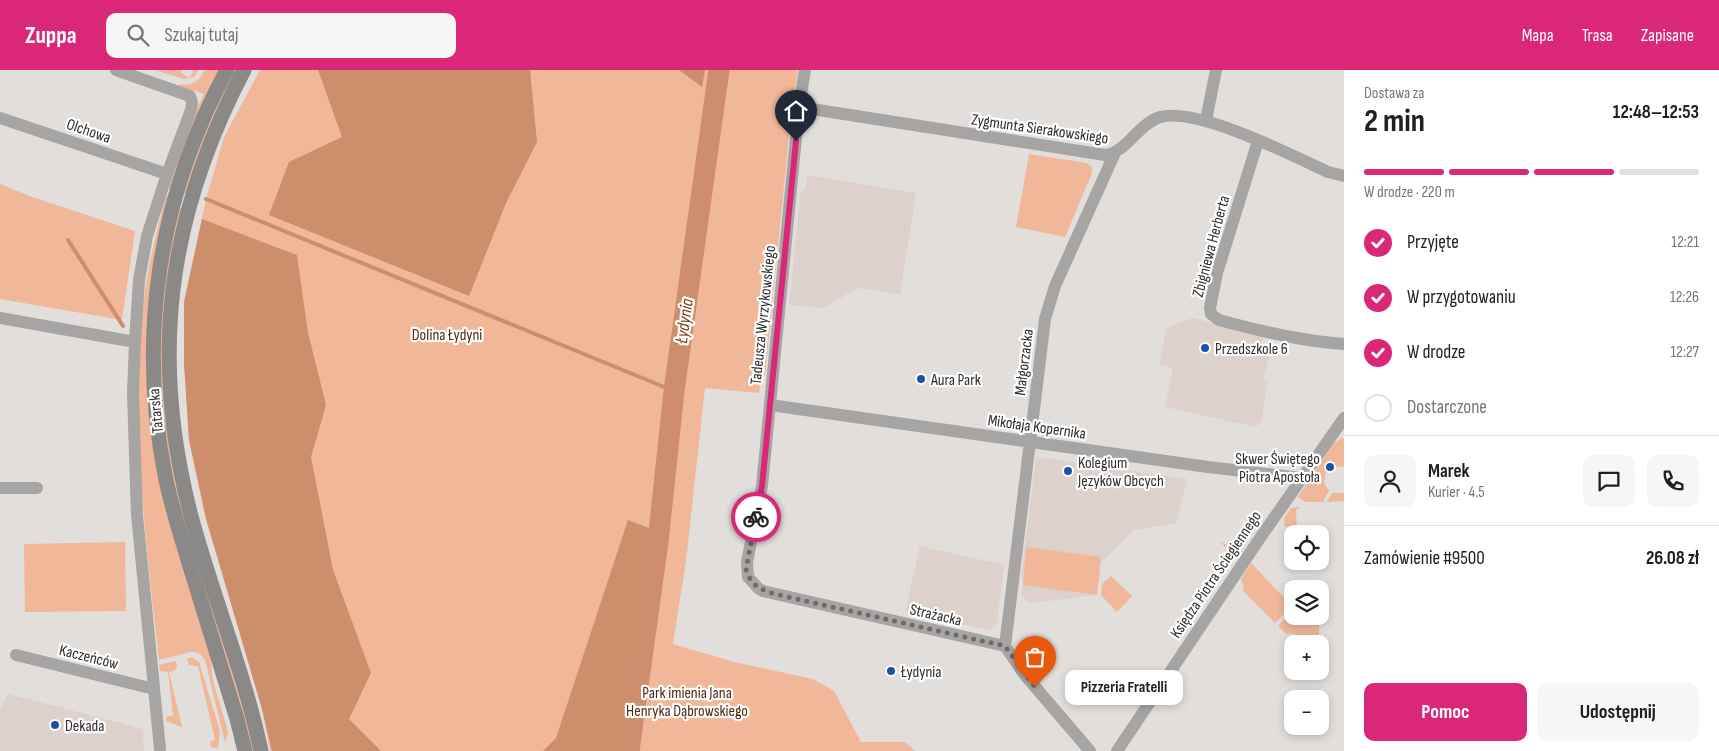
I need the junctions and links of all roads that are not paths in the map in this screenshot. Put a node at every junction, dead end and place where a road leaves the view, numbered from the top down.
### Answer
1 (116, 70) edge
2 (227, 70) edge
3 (244, 70) edge
4 (804, 70) edge
5 (1216, 70) edge
6 (799, 107) junction
7 (0, 118) edge
8 (1206, 120) junction
9 (1258, 141) junction
10 (1114, 154) junction
11 (167, 174) junction
12 (1344, 176) edge
13 (0, 318) edge
14 (135, 342) junction
15 (1344, 344) edge
16 (770, 405) junction
17 (1344, 418) edge
18 (1029, 440) junction
19 (1301, 478) junction
20 (0, 488) edge
21 (37, 488) dead end
22 (747, 562) joint
23 (1005, 646) junction
24 (16, 655) dead end
25 (154, 689) junction
26 (160, 749) dead end
27 (245, 751) edge
28 (260, 751) edge
29 (1090, 751) edge
30 (1117, 751) edge

1 - 11 street, Tatarska
2 - 27 main road, Tatarska
3 - 28 main road, Tatarska
4 - 6 street, Tadeusza Wyrzykowskiego
5 - 8 street
6 - 10 street, Zygmunta Sierakowskiego
6 - 16 street, Tadeusza Wyrzykowskiego
7 - 11 street, Olchowa
8 - 9 street, Zygmunta Sierakowskiego
8 - 10 street, Zygmunta Sierakowskiego
9 - 12 street, Zygmunta Sierakowskiego
9 - 15 street, Zbigniewa Herberta
10 - 18 street, Małgorzacka
11 - 14 street, Tatarska
13 - 14 street
14 - 25 street, Tatarska
16 - 18 street, Mikołaja Kopernika
16 - 22 street, Tadeusza Wyrzykowskiego
17 - 19 street, Księdza Piotra Ściegiennego
18 - 19 street, Mikołaja Kopernika
18 - 23 street, Małgorzacka
19 - 30 street, Księdza Piotra Ściegiennego
20 - 21 street
22 - 23 street, Strażacka
23 - 29 street
24 - 25 street, Kaczeńców
25 - 26 street, Tatarska

